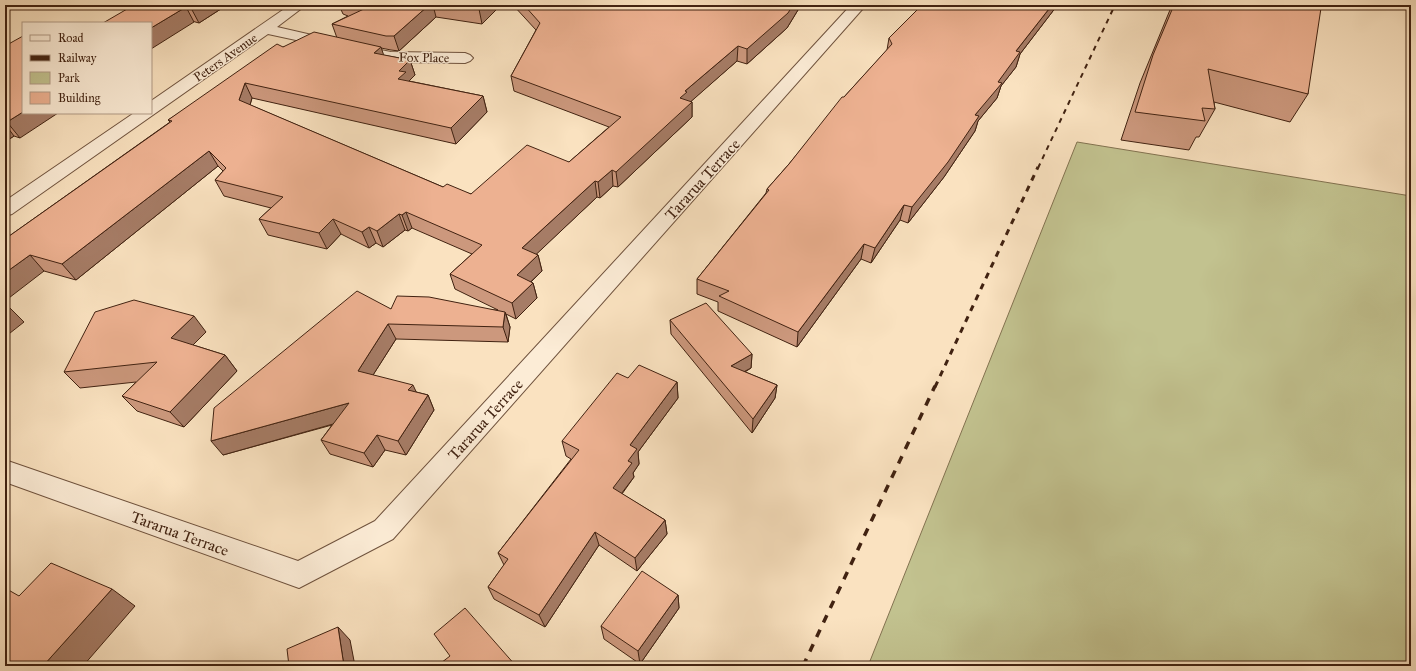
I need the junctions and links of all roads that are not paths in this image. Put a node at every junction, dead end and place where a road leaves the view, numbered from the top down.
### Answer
1 (300, 5) edge
2 (859, 5) edge
3 (266, 29) junction
4 (465, 58) dead end
5 (152, 108) edge
6 (144, 114) edge
7 (5, 210) edge
8 (5, 471) edge

1 - 3 street, Peters Avenue
2 - 8 street, Tararua Terrace
3 - 4 street, Fox Place
3 - 5 street, Peters Avenue
6 - 7 street

